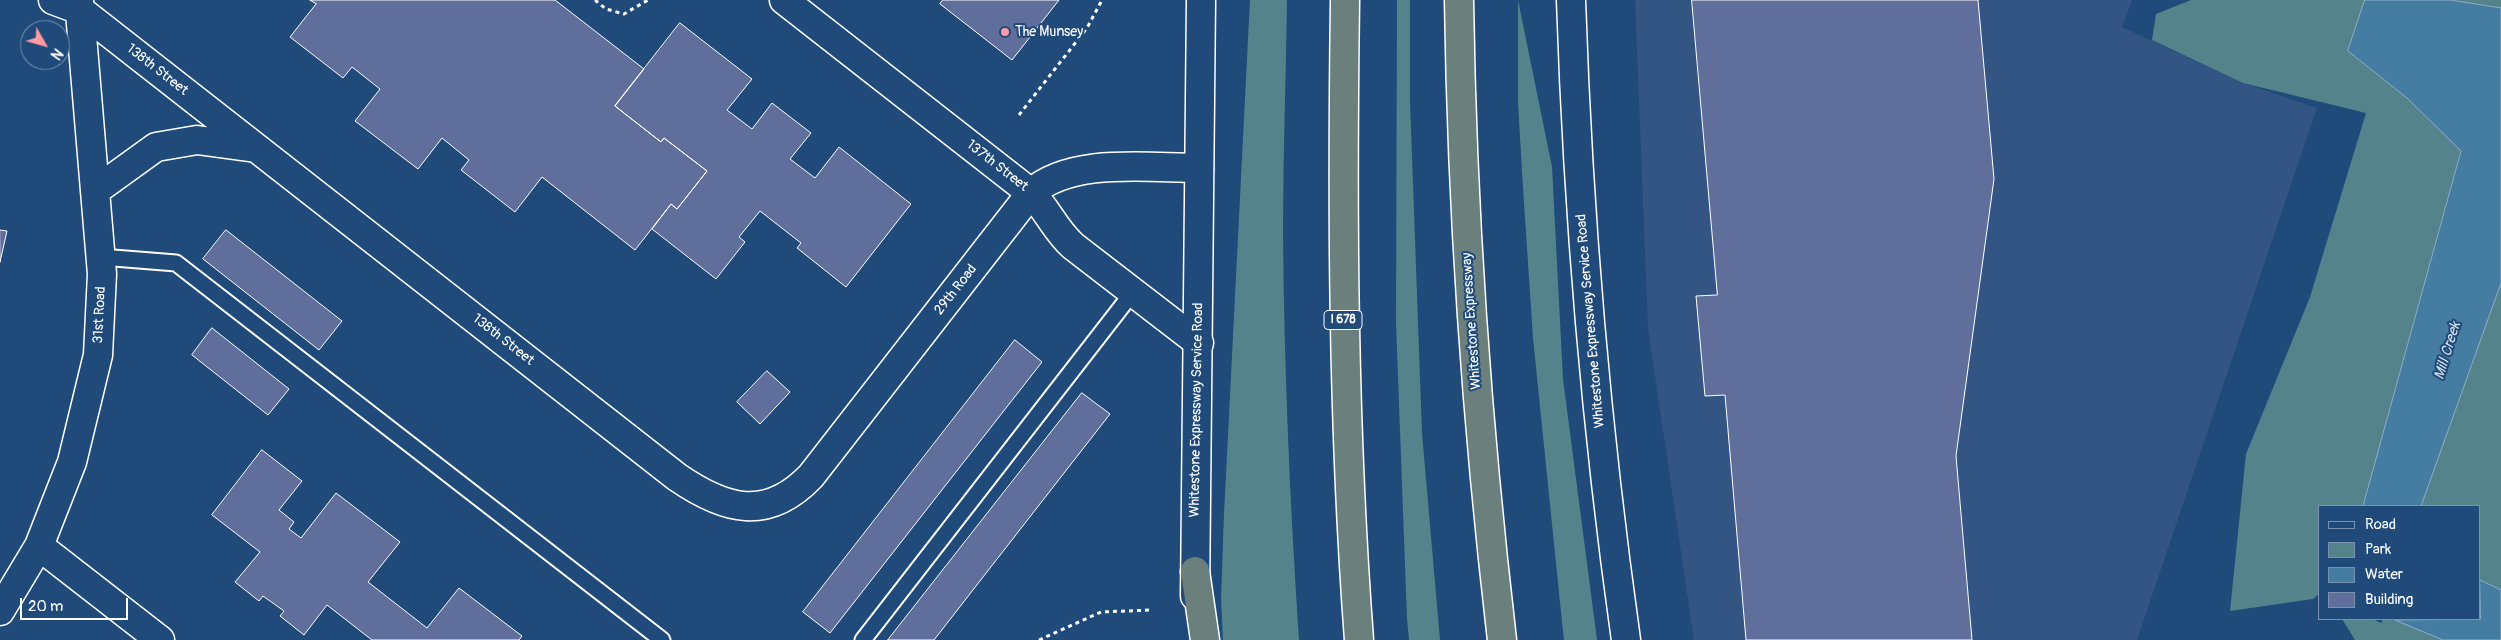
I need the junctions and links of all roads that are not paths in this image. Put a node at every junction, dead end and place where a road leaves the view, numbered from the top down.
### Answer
1 (53, 0) edge
2 (784, 0) edge
3 (1201, 0) edge
4 (1345, 0) edge
5 (1459, 0) edge
6 (1571, 0) edge
7 (80, 5) edge
8 (257, 148) junction
9 (1199, 168) junction
10 (95, 191) junction
11 (1031, 193) junction
12 (101, 256) junction
13 (1134, 292) junction
14 (1198, 343) junction
15 (759, 506) joint
16 (39, 546) junction
17 (1195, 571) junction
18 (0, 611) edge
19 (160, 640) edge
20 (662, 640) edge
21 (863, 640) edge
22 (1195, 640) edge
23 (1205, 640) edge
24 (1359, 640) edge
25 (1502, 640) edge
26 (1626, 640) edge

1 - 7 street, 138th Street
2 - 11 street, 137th Street
3 - 9 street, Whitestone Expressway Service Road
4 - 24 highway, I 678
5 - 25 highway, Whitestone Expressway
6 - 26 street, Whitestone Expressway Service Road
7 - 8 street, 138th Street
7 - 10 street, 31st Road
8 - 10 street
8 - 15 street, 138th Street
9 - 11 street, 29th Road
9 - 14 street, Whitestone Expressway Service Road
10 - 12 street, 31st Road
11 - 13 street, 137th Street
11 - 15 street, 29th Road
12 - 16 street, 31st Road
12 - 20 lane
13 - 14 street, 137th Street
13 - 21 lane
14 - 17 street, Whitestone Expressway Service Road
16 - 18 street, 31st Road
16 - 19 street
17 - 22 street, Whitestone Expressway Service Road
17 - 23 highway

